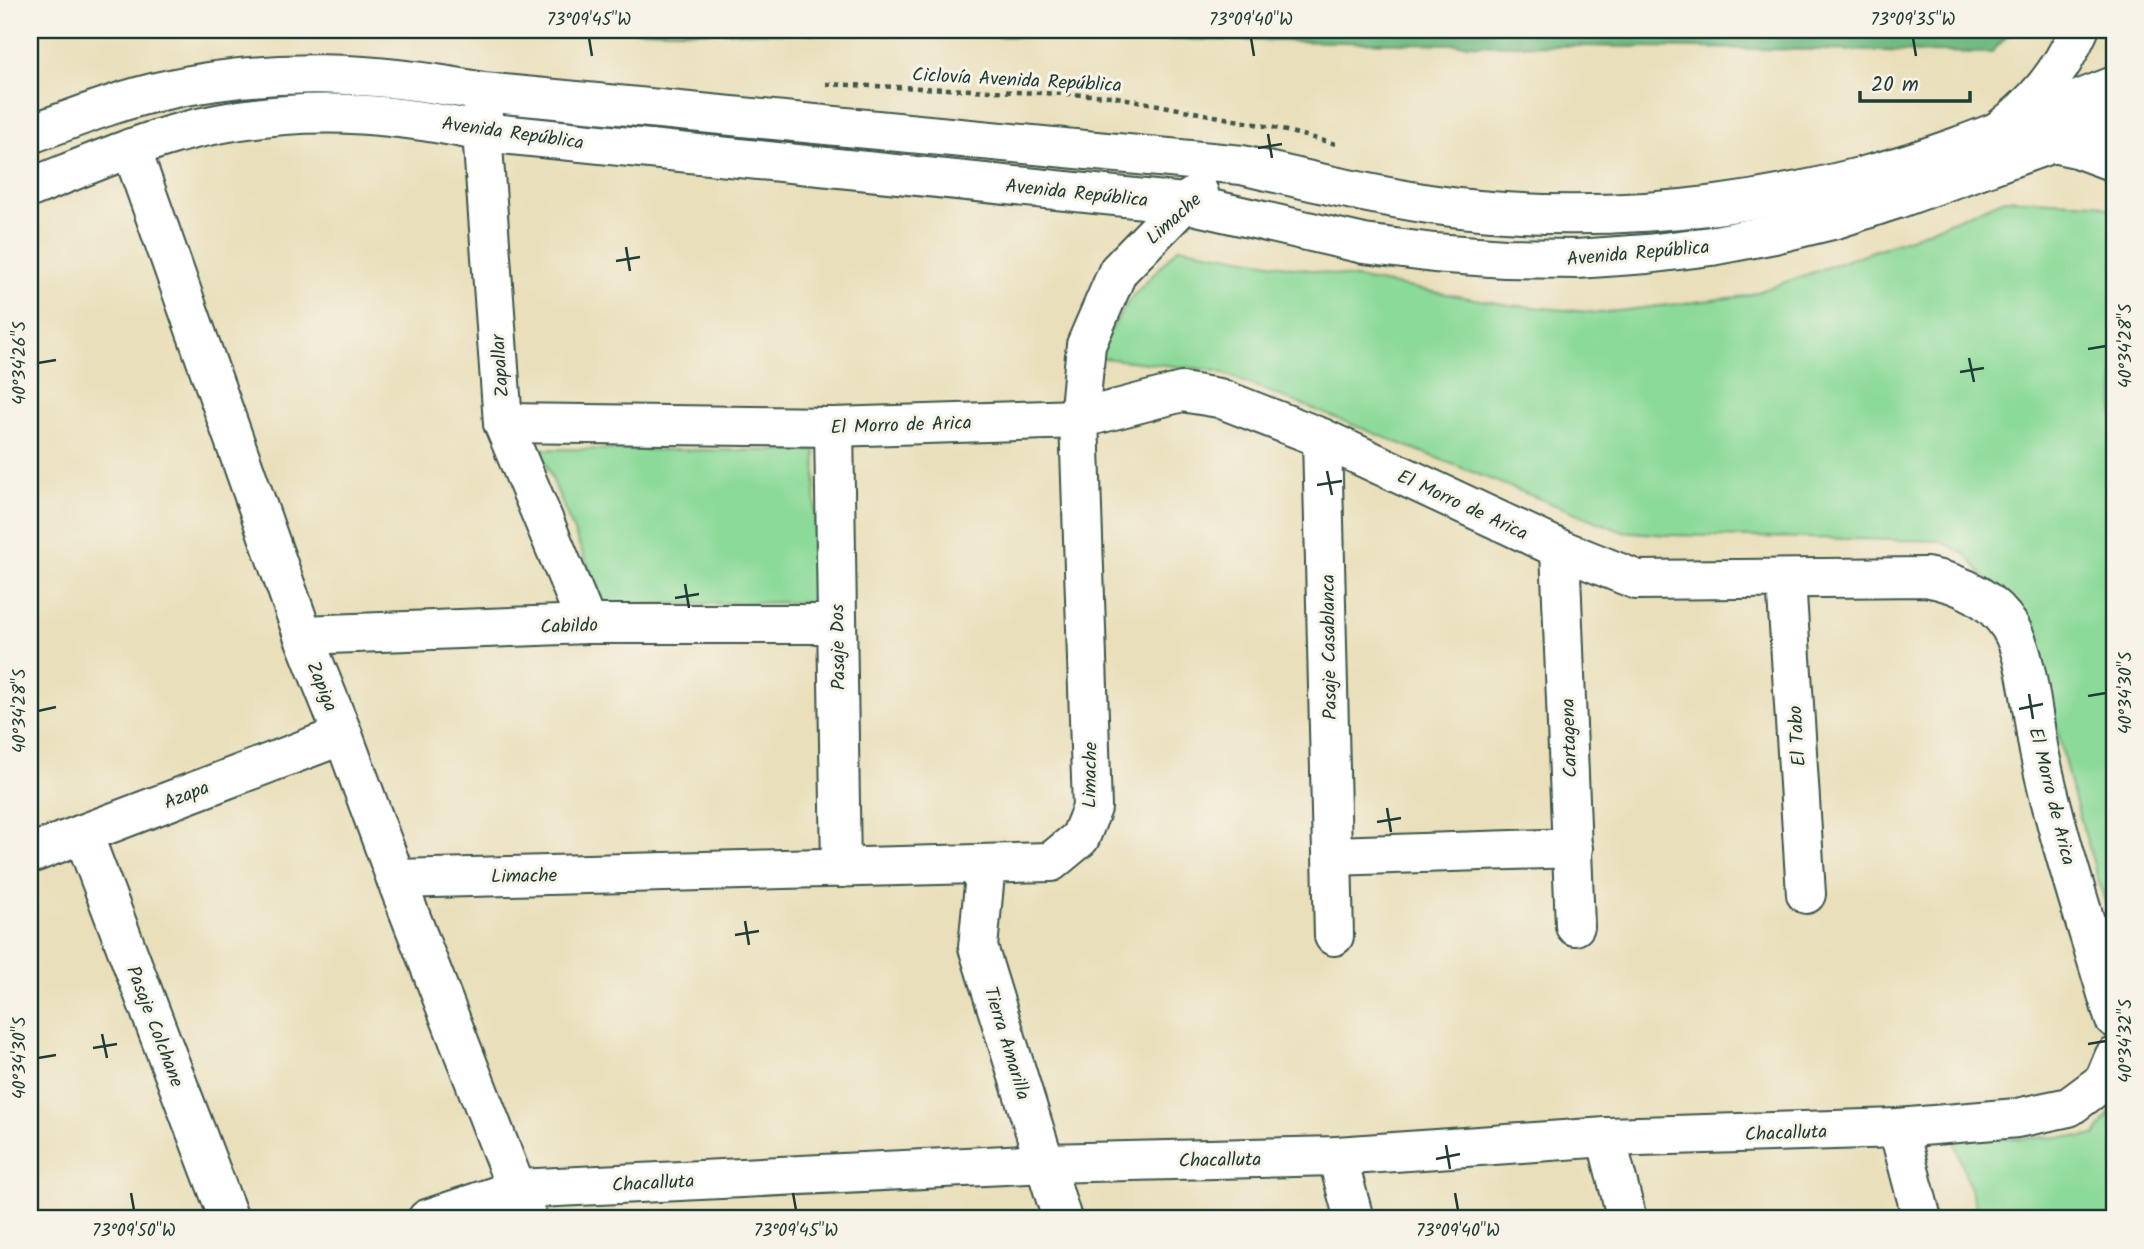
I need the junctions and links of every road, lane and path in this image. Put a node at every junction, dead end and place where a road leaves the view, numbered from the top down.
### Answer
1 (2079, 30) edge
2 (819, 83) dead end
3 (2114, 86) edge
4 (484, 92) junction
5 (2114, 121) edge
6 (482, 132) junction
7 (1997, 132) junction
8 (30, 134) edge
9 (2052, 143) junction
10 (1345, 147) dead end
11 (131, 148) junction
12 (2114, 162) edge
13 (1242, 166) junction
14 (30, 188) edge
15 (1184, 203) junction
16 (1079, 419) junction
17 (503, 423) junction
18 (834, 427) junction
19 (1322, 438) junction
20 (1560, 550) junction
21 (1786, 579) junction
22 (587, 624) junction
23 (836, 624) junction
24 (303, 635) junction
25 (343, 735) junction
26 (83, 834) junction
27 (1573, 848) junction
28 (30, 854) edge
29 (1333, 856) junction
30 (986, 864) junction
31 (841, 868) junction
32 (396, 878) junction
33 (1806, 894) dead end
34 (1576, 926) dead end
35 (1334, 936) dead end
36 (2114, 1018) edge
37 (2114, 1057) edge
38 (1898, 1128) junction
39 (1606, 1137) junction
40 (1337, 1156) junction
41 (1046, 1163) junction
42 (523, 1204) edge
43 (229, 1219) edge
44 (427, 1219) edge
45 (1062, 1219) edge
46 (1354, 1219) edge
47 (1627, 1219) edge
48 (1922, 1219) edge

1 - 7 street
2 - 10 path, Ciclovía Avenida República
3 - 7 street, Avenida República
4 - 6 street, Zapallar
4 - 8 street, Avenida República
4 - 13 street, Avenida República
5 - 9 street, Avenida República
6 - 11 street, Avenida República
6 - 15 street, Avenida República
6 - 17 street, Zapallar
7 - 13 street, Avenida República
9 - 12 street
9 - 15 street, Avenida República
11 - 14 street, Avenida República
11 - 24 street, Zapiga
13 - 15 street, Limache
15 - 16 street, Limache
16 - 18 street, El Morro de Arica
16 - 19 street, El Morro de Arica
16 - 30 street, Limache
17 - 18 street, El Morro de Arica
17 - 22 street, Zapallar
18 - 23 street, Pasaje Dos
19 - 20 street, El Morro de Arica
19 - 29 street, Pasaje Casablanca
20 - 21 street, El Morro de Arica
20 - 27 street, Cartagena
21 - 33 street, El Tabo
21 - 36 street, El Morro de Arica
22 - 23 street, Cabildo
22 - 24 street, Cabildo
23 - 31 street, Pasaje Dos
24 - 25 street, Zapiga
25 - 26 street, Azapa
25 - 32 street, Zapiga
26 - 28 street, Azapa
26 - 43 street, Pasaje Colchane
27 - 29 street
27 - 34 street, Cartagena
29 - 35 street, Pasaje Casablanca
30 - 31 street, Limache
30 - 41 street, Tierra Amarilla
31 - 32 street, Limache
32 - 42 street, Zapiga
37 - 38 street, Chacalluta
38 - 39 street, Chacalluta
38 - 48 street
39 - 40 street, Chacalluta
39 - 47 street
40 - 41 street, Chacalluta
40 - 46 street
41 - 42 street, Chacalluta
41 - 45 street, Tierra Amarilla
42 - 44 street, Chacalluta

